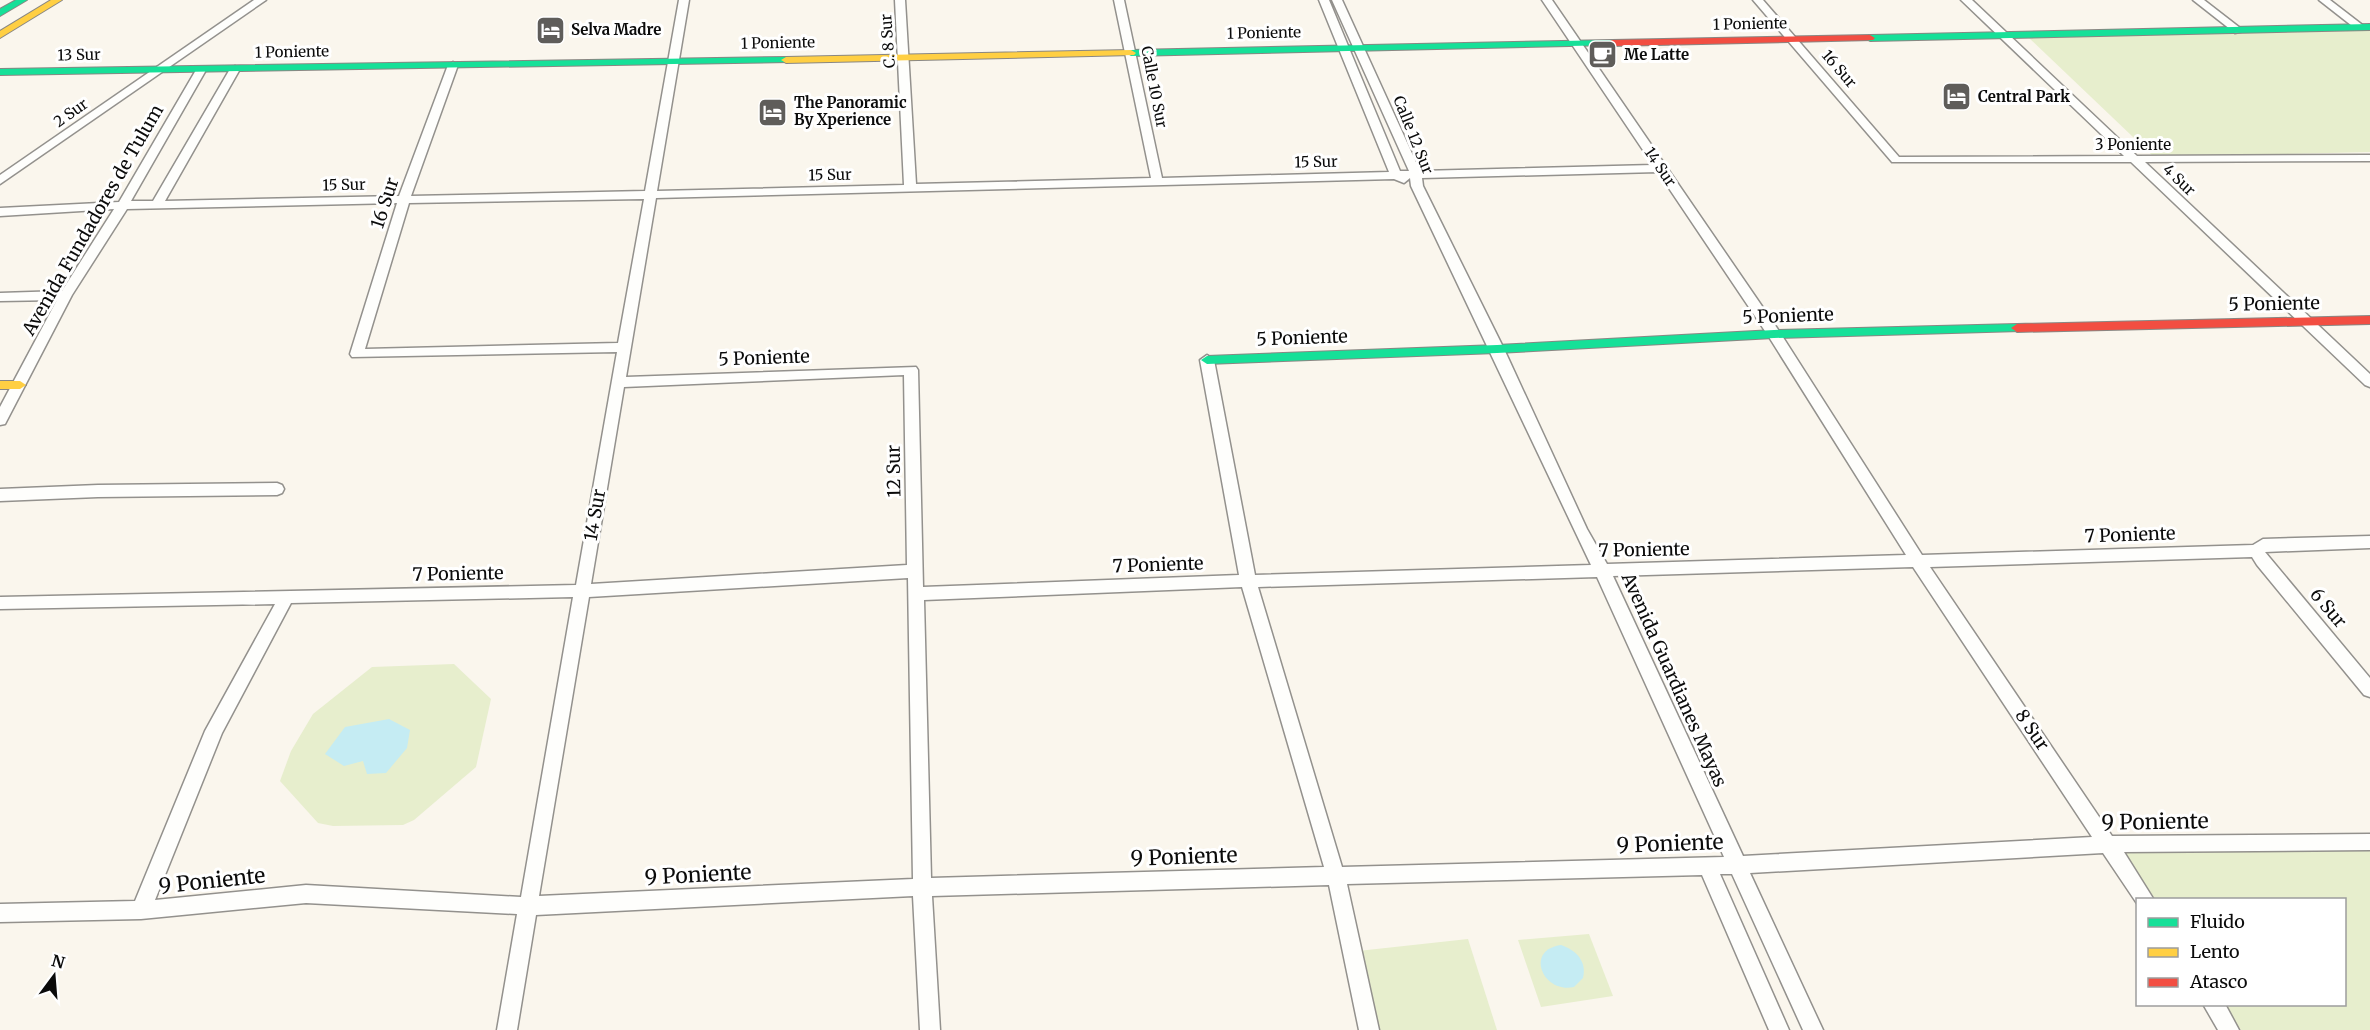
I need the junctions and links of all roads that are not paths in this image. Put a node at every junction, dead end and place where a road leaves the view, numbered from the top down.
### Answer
1 (22, 0) edge
2 (57, 0) edge
3 (261, 0) edge
4 (684, 0) edge
5 (900, 0) edge
6 (1119, 0) edge
7 (1324, 0) edge
8 (1337, 0) edge
9 (1547, 0) edge
10 (1758, 0) edge
11 (1966, 0) edge
12 (2198, 0) edge
13 (2324, 0) edge
14 (0, 13) edge
15 (2365, 27) edge
16 (2238, 31) junction
17 (0, 35) edge
18 (2003, 35) junction
19 (1791, 39) junction
20 (1575, 44) junction
21 (1351, 48) junction
22 (1132, 52) junction
23 (904, 58) junction
24 (673, 61) junction
25 (453, 65) junction
26 (235, 69) junction
27 (158, 70) junction
28 (201, 70) junction
29 (0, 72) edge
30 (1375, 84) junction
31 (1360, 86) junction
32 (2370, 158) edge
33 (1896, 160) joint
34 (2138, 160) junction
35 (1661, 168) junction
36 (1396, 175) junction
37 (0, 180) edge
38 (1157, 180) junction
39 (1417, 180) junction
40 (910, 188) junction
41 (650, 195) junction
42 (404, 199) junction
43 (157, 204) junction
44 (123, 205) junction
45 (0, 212) edge
46 (66, 295) junction
47 (0, 297) edge
48 (2370, 320) edge
49 (2304, 321) junction
50 (1774, 334) junction
51 (624, 347) junction
52 (1497, 349) junction
53 (1207, 360) joint
54 (911, 370) joint
55 (618, 382) junction
56 (2370, 382) edge
57 (0, 385) edge
58 (20, 385) junction
59 (0, 420) edge
60 (277, 489) dead end
61 (0, 495) edge
62 (2370, 542) edge
63 (2257, 551) junction
64 (1918, 561) junction
65 (1602, 570) junction
66 (915, 571) junction
67 (1248, 581) junction
68 (582, 591) junction
69 (916, 594) junction
70 (287, 596) junction
71 (0, 603) edge
72 (2370, 690) edge
73 (2370, 842) edge
74 (2110, 844) junction
75 (1736, 865) junction
76 (1707, 866) junction
77 (1336, 876) junction
78 (922, 887) junction
79 (2144, 898) edge
80 (528, 906) junction
81 (141, 910) junction
82 (0, 913) edge
83 (2214, 1006) edge
84 (507, 1030) edge
85 (930, 1030) edge
86 (1369, 1030) edge
87 (1779, 1030) edge
88 (1813, 1030) edge
89 (2229, 1030) edge

1 - 14 street
2 - 17 street
3 - 27 street, 2 Sur
4 - 24 street, 14 Sur
5 - 23 street, C. 8 Sur
6 - 22 street, Calle 10 Sur
7 - 21 street, Calle 12 Sur
8 - 21 street, Calle 12 Sur
9 - 20 street, 14 Sur
10 - 19 street, 16 Sur
11 - 18 street, 4 Sur
12 - 16 street
13 - 15 street
15 - 16 street, 1 Poniente
16 - 18 street, 1 Poniente
18 - 19 street, 1 Poniente
18 - 34 street, 4 Sur
19 - 20 street, 1 Poniente
19 - 33 street, 16 Sur
20 - 21 street, 1 Poniente
20 - 35 street, 14 Sur
21 - 22 street, 1 Poniente
21 - 30 street, Calle 12 Sur
21 - 31 street, Calle 12 Sur
22 - 23 street, 1 Poniente
22 - 38 street, Calle 10 Sur
23 - 24 street, 1 Poniente
23 - 40 street, C. 8 Sur
24 - 25 street, 1 Poniente
24 - 41 street, 14 Sur
25 - 26 street, 1 Poniente
25 - 42 street, 16 Sur
26 - 28 street, 1 Poniente
26 - 43 street
27 - 28 street, 1 Poniente
27 - 29 street, 13 Sur
27 - 37 street, 2 Sur
28 - 44 street, Avenida Fundadores de Tulum
30 - 31 street
30 - 39 street, Calle 12 Sur
31 - 36 street, Calle 12 Sur
32 - 34 street, 3 Poniente
33 - 34 street, 3 Poniente
34 - 49 street, 4 Sur
35 - 39 street, 15 Sur
35 - 50 street, 14 Sur
36 - 38 street, 15 Sur
36 - 39 street, 15 Sur
38 - 40 street, 15 Sur
39 - 52 street, Avenida Guardianes Mayas
40 - 41 street, 15 Sur
41 - 42 street, 15 Sur
41 - 51 street, 14 Sur
42 - 43 street, 15 Sur
42 - 51 street, 16 Sur
43 - 44 street, 15 Sur
44 - 45 street, 15 Sur
44 - 46 street, Avenida Fundadores de Tulum
46 - 47 street
46 - 58 street, Avenida Fundadores de Tulum
48 - 49 street, 5 Poniente
49 - 50 street, 5 Poniente
49 - 56 street, 4 Sur
50 - 52 street, 5 Poniente
50 - 64 street, 14 Sur
51 - 55 street, 14 Sur
52 - 53 street, 5 Poniente
52 - 65 street, Avenida Guardianes Mayas
53 - 67 street
54 - 55 street, 5 Poniente
54 - 66 street, 12 Sur
55 - 68 street, 14 Sur
57 - 58 street
58 - 59 street, Avenida Fundadores de Tulum
60 - 61 street
62 - 63 street, 7 Poniente
63 - 64 street, 7 Poniente
63 - 72 street, 6 Sur
64 - 65 street, 7 Poniente
64 - 74 street, 8 Sur
65 - 67 street, 7 Poniente
65 - 75 street, Avenida Guardianes Mayas
66 - 68 street, 7 Poniente
66 - 69 street, 12 Sur
67 - 69 street, 7 Poniente
67 - 77 street
68 - 70 street, 7 Poniente
68 - 80 street, 14 Sur
69 - 78 street, 12 Sur
70 - 71 street, 7 Poniente
70 - 81 street
73 - 74 street, 9 Poniente
74 - 75 street, 9 Poniente
74 - 79 street, 8 Sur
75 - 76 street, 9 Poniente
75 - 88 street, Avenida Guardianes Mayas
76 - 77 street, 9 Poniente
76 - 87 street
77 - 78 street, 9 Poniente
77 - 86 street
78 - 80 street, 9 Poniente
78 - 85 street, 12 Sur
80 - 81 street, 9 Poniente
80 - 84 street, 14 Sur
81 - 82 street, 9 Poniente
83 - 89 street

